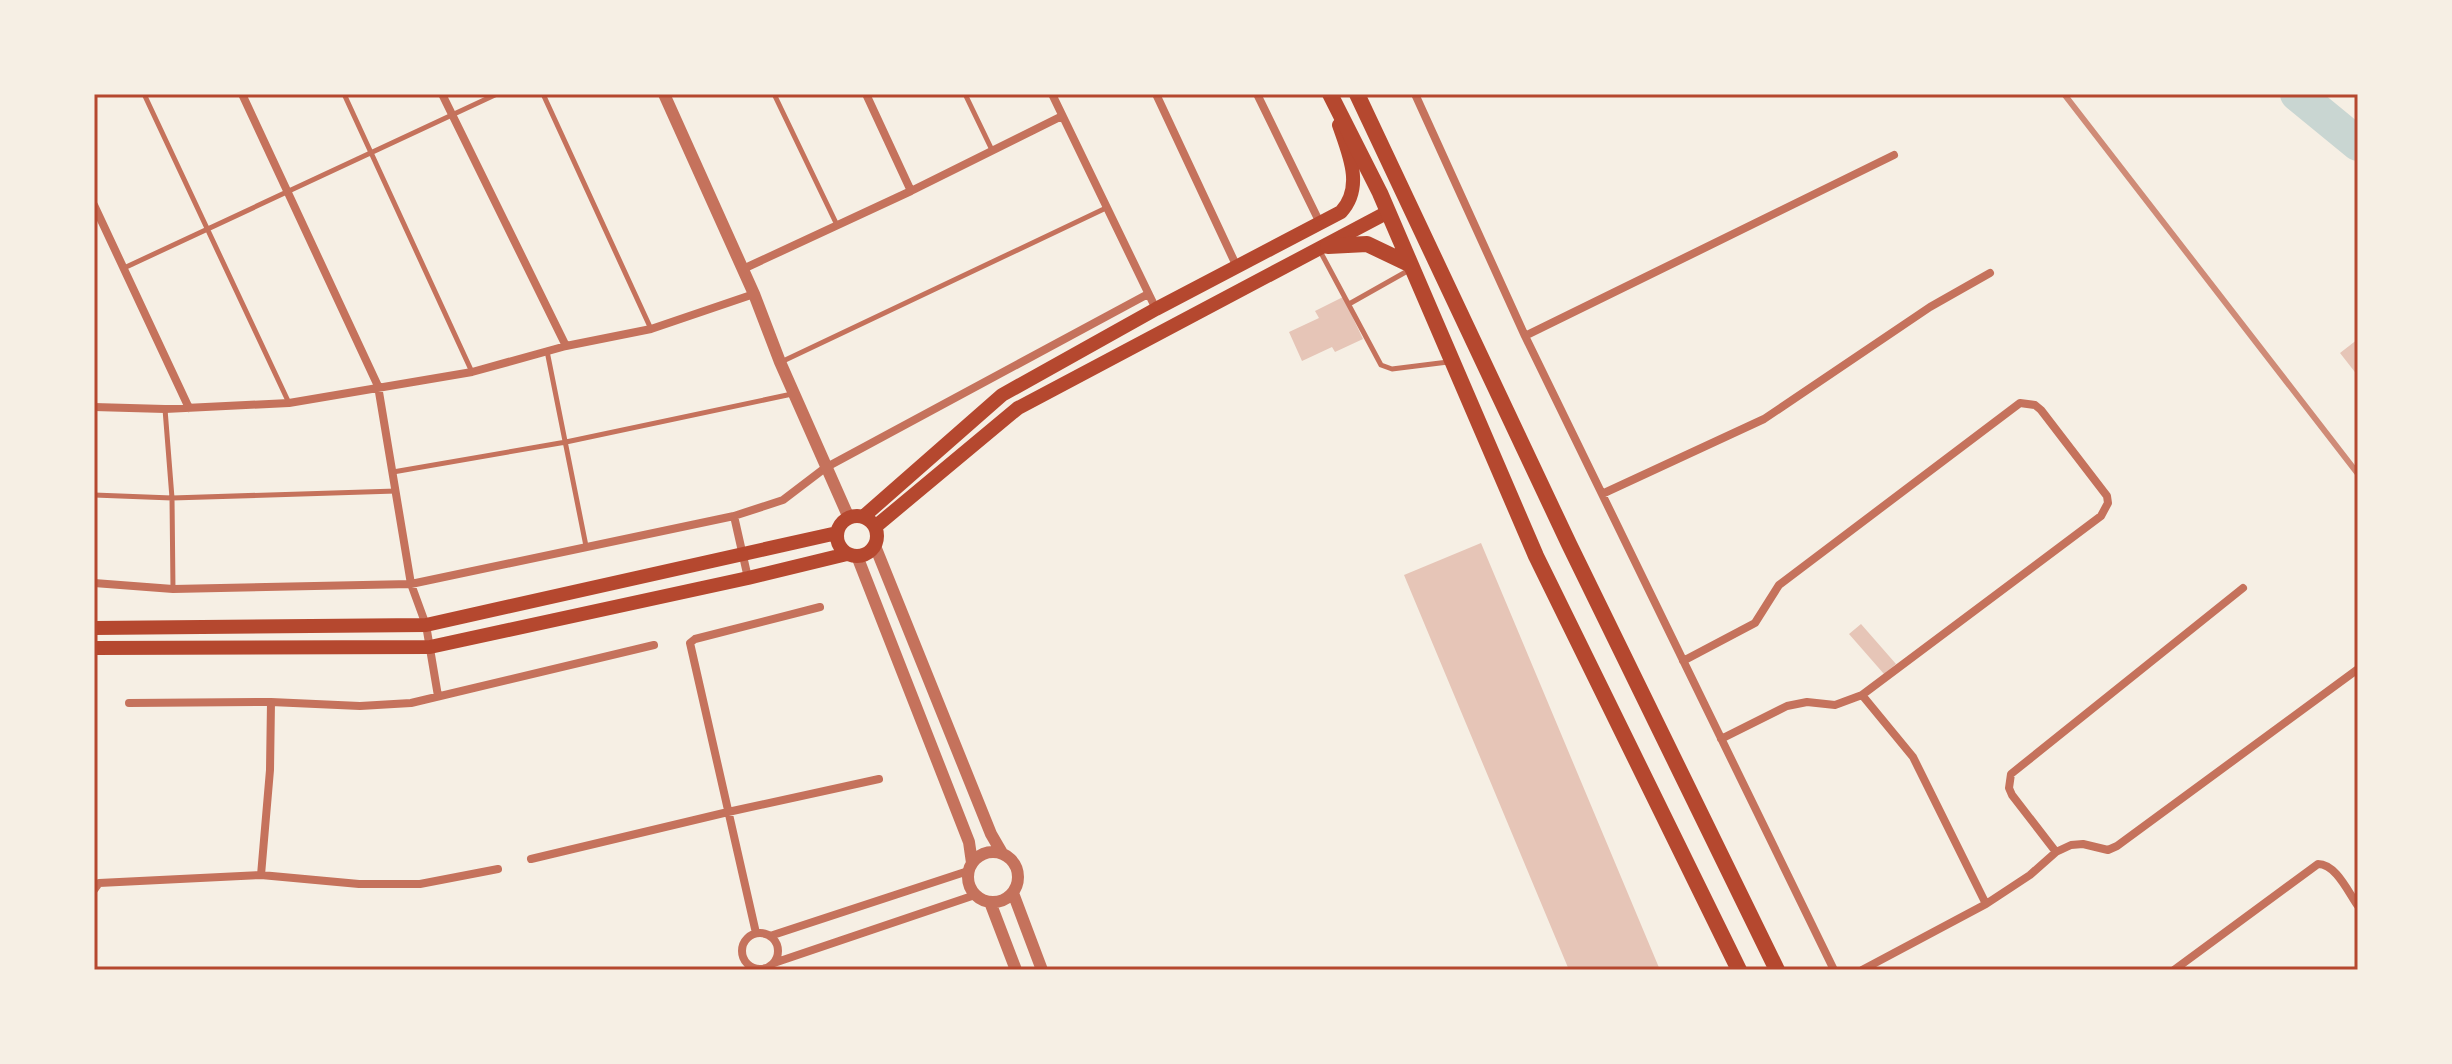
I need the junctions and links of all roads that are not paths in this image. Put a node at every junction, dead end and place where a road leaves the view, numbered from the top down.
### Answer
1 (144, 94) edge
2 (242, 94) edge
3 (344, 94) edge
4 (442, 94) edge
5 (497, 94) edge
6 (543, 94) edge
7 (664, 94) edge
8 (774, 94) edge
9 (866, 94) edge
10 (965, 94) edge
11 (1052, 94) edge
12 (1156, 94) edge
13 (1257, 94) edge
14 (1357, 94) edge
15 (1415, 94) edge
16 (1330, 96) edge
17 (452, 115) junction
18 (1062, 116) junction
19 (992, 151) junction
20 (373, 153) junction
21 (1894, 155) dead end
22 (1400, 184) junction
23 (911, 191) junction
24 (287, 193) junction
25 (94, 205) edge
26 (1106, 208) junction
27 (1388, 212) junction
28 (1321, 224) junction
29 (838, 225) junction
30 (208, 229) junction
31 (1324, 248) junction
32 (1410, 266) junction
33 (124, 268) junction
34 (1237, 268) junction
35 (743, 269) junction
36 (1990, 273) dead end
37 (754, 294) junction
38 (1148, 294) junction
39 (1349, 304) junction
40 (1156, 309) junction
41 (651, 329) junction
42 (1525, 336) junction
43 (566, 346) junction
44 (547, 351) junction
45 (1453, 361) junction
46 (780, 362) junction
47 (472, 372) junction
48 (378, 386) junction
49 (794, 394) junction
50 (289, 403) junction
51 (94, 407) edge
52 (189, 408) junction
53 (165, 409) junction
54 (566, 442) junction
55 (825, 468) junction
56 (393, 472) junction
57 (396, 491) junction
58 (1602, 494) junction
59 (94, 495) edge
60 (172, 498) junction
61 (734, 516) junction
62 (862, 521) junction
63 (837, 533) junction
64 (875, 546) junction
65 (586, 547) junction
66 (743, 554) junction
67 (852, 555) junction
68 (748, 578) junction
69 (94, 583) edge
70 (411, 584) junction
71 (2243, 588) dead end
72 (173, 589) junction
73 (820, 607) dead end
74 (426, 625) junction
75 (94, 628) edge
76 (654, 645) dead end
77 (430, 647) junction
78 (94, 648) edge
79 (1683, 661) junction
80 (2358, 669) edge
81 (1862, 695) junction
82 (438, 696) junction
83 (271, 702) junction
84 (129, 703) dead end
85 (1721, 739) junction
86 (879, 779) dead end
87 (728, 812) junction
88 (2056, 852) junction
89 (1002, 853) junction
90 (531, 859) dead end
91 (970, 867) junction
92 (498, 869) dead end
93 (261, 875) junction
94 (94, 890) edge
95 (1013, 893) junction
96 (975, 895) junction
97 (990, 902) junction
98 (1986, 904) junction
99 (2358, 906) edge
100 (756, 933) junction
101 (770, 936) junction
102 (774, 963) junction
103 (761, 970) edge
104 (1016, 970) edge
105 (1042, 970) edge
106 (1739, 970) edge
107 (1777, 970) edge
108 (1834, 970) edge
109 (1862, 970) edge
110 (2174, 970) edge

1 - 30 lane
2 - 24 street
3 - 20 lane
4 - 17 street
5 - 17 lane
6 - 41 lane
7 - 35 street
8 - 29 lane
9 - 23 street
10 - 19 lane
11 - 18 street
12 - 34 street
13 - 28 street
14 - 22 highway
15 - 42 street
16 - 27 highway
16 - 28 main road
17 - 20 lane
17 - 43 street
18 - 19 street
18 - 26 street
19 - 23 street
20 - 24 lane
20 - 47 lane
21 - 42 street
22 - 27 highway
22 - 107 highway
23 - 29 street
24 - 30 lane
24 - 48 street
25 - 33 street
26 - 38 street
26 - 46 lane
27 - 31 main road
27 - 32 highway
28 - 34 main road
29 - 35 street
30 - 33 lane
30 - 50 lane
31 - 32 highway
31 - 39 lane
31 - 62 main road
32 - 39 lane
32 - 45 highway
33 - 52 street
34 - 40 main road
35 - 37 street
36 - 58 street
37 - 41 street
37 - 46 street
38 - 40 street
38 - 55 street
39 - 45 lane
40 - 62 main road
41 - 43 street
42 - 58 street
43 - 44 street
44 - 47 street
44 - 54 lane
45 - 106 highway
46 - 49 street
47 - 48 street
48 - 50 street
48 - 56 street
49 - 54 lane
49 - 55 street
50 - 52 street
51 - 53 street
52 - 53 street
53 - 60 lane
54 - 56 lane
54 - 65 lane
55 - 61 street
55 - 62 street
56 - 57 street
57 - 60 lane
57 - 70 street
58 - 79 street
59 - 60 lane
60 - 72 lane
61 - 65 street
61 - 66 street
62 - 63 main road
62 - 64 main road
63 - 66 main road
63 - 67 main road
64 - 67 main road
64 - 89 street
65 - 70 street
66 - 68 street
66 - 74 main road
67 - 68 main road
67 - 91 street
68 - 77 main road
69 - 72 street
70 - 72 street
70 - 74 street
71 - 88 street
73 - 87 street
74 - 75 main road
74 - 77 street
76 - 82 street
77 - 78 main road
77 - 82 street
79 - 81 street
79 - 85 street
80 - 88 street
81 - 85 street
81 - 98 street
82 - 83 street
83 - 84 street
83 - 93 street
85 - 108 street
86 - 87 street
87 - 90 street
87 - 100 street
88 - 98 street
89 - 91 street
89 - 95 street
91 - 96 street
91 - 101 street
92 - 93 street
93 - 94 street
95 - 97 street
95 - 105 street
96 - 97 street
96 - 102 street
97 - 104 street
98 - 109 street
99 - 110 street
100 - 101 street
100 - 103 street
101 - 102 street
102 - 103 street

